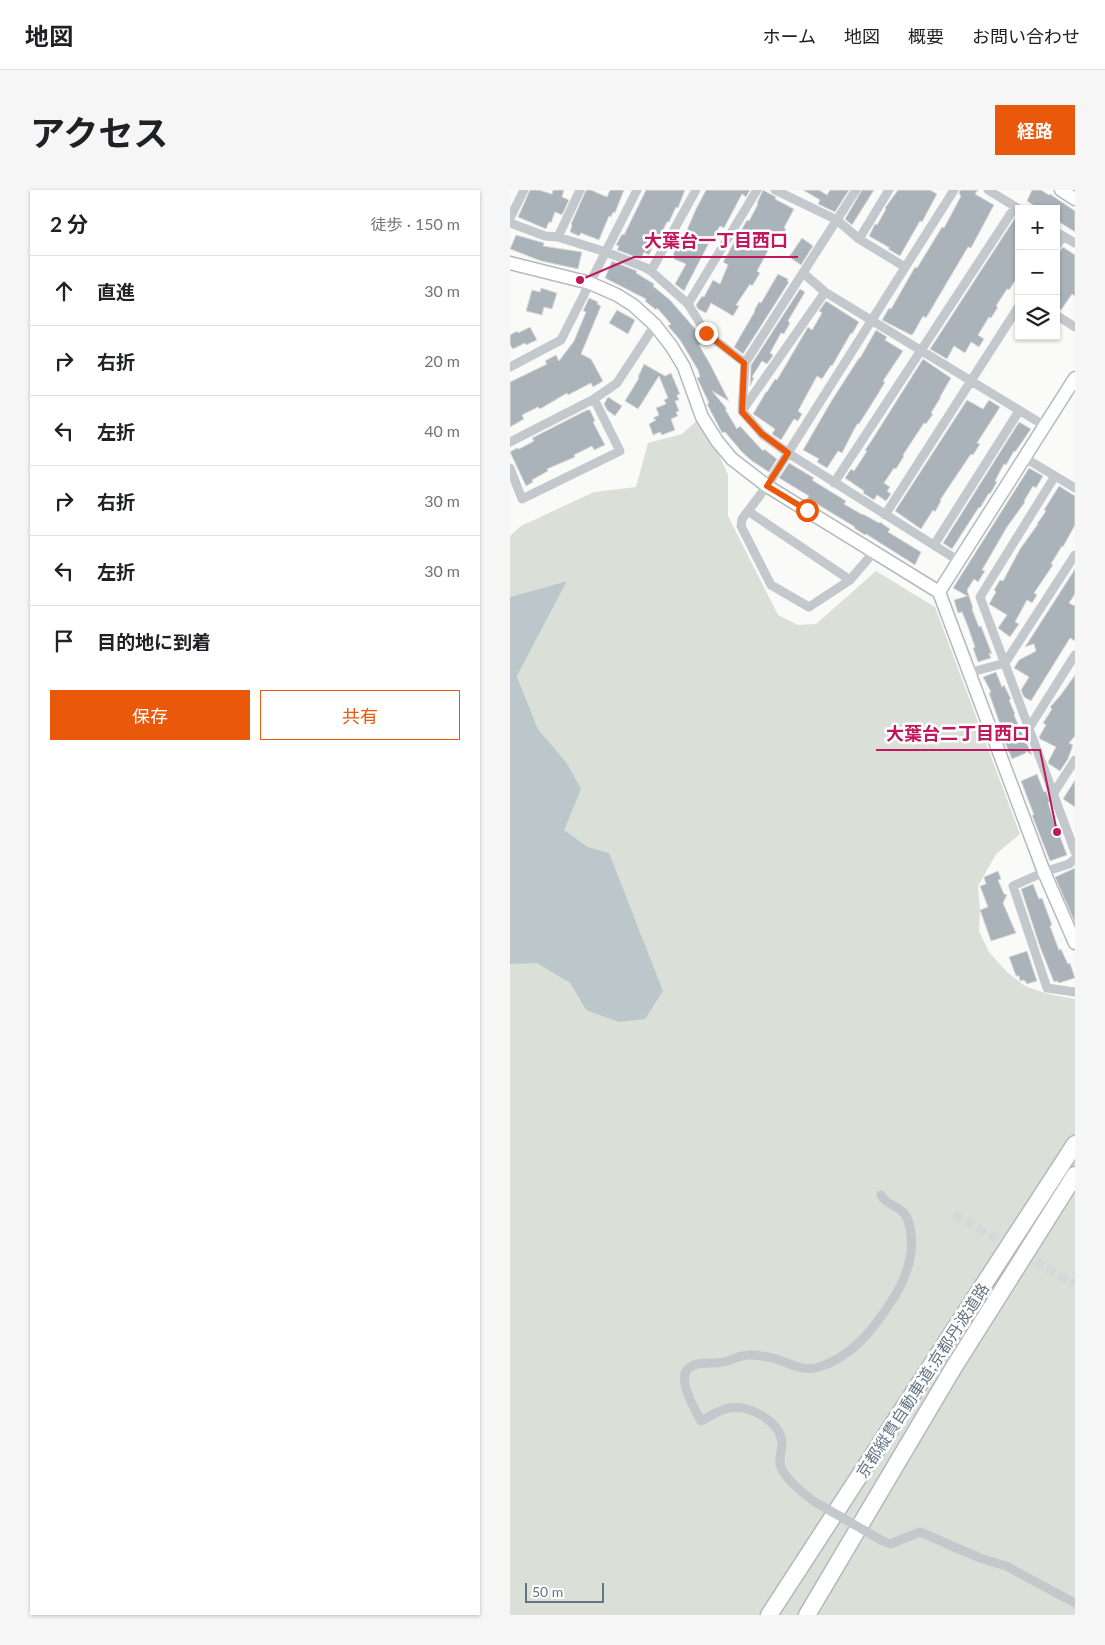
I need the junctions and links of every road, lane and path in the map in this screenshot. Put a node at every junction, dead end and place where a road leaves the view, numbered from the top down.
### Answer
1 (524, 190) edge
2 (580, 190) edge
3 (637, 190) edge
4 (696, 190) edge
5 (757, 190) edge
6 (775, 190) edge
7 (856, 190) edge
8 (889, 190) edge
9 (954, 190) edge
10 (988, 190) edge
11 (1061, 190) edge
12 (1075, 199) edge
13 (1015, 207) edge
14 (1015, 211) edge
15 (510, 218) edge
16 (837, 220) junction
17 (510, 222) edge
18 (1060, 234) edge
19 (558, 237) junction
20 (859, 239) junction
21 (1075, 243) edge
22 (606, 252) junction
23 (510, 263) edge
24 (905, 267) junction
25 (651, 271) junction
26 (803, 273) junction
27 (590, 284) junction
28 (825, 292) junction
29 (688, 304) junction
30 (1015, 312) edge
31 (1060, 317) edge
32 (872, 320) junction
33 (655, 325) junction
34 (1074, 325) edge
35 (922, 351) junction
36 (744, 363) junction
37 (510, 367) edge
38 (1075, 378) edge
39 (971, 381) junction
40 (594, 399) junction
41 (1019, 411) junction
42 (742, 412) junction
43 (1044, 426) junction
44 (510, 442) edge
45 (788, 453) junction
46 (1025, 458) junction
47 (510, 468) edge
48 (1056, 476) junction
49 (834, 483) junction
50 (767, 486) junction
51 (1075, 488) edge
52 (748, 511) junction
53 (885, 515) junction
54 (934, 545) junction
55 (873, 552) junction
56 (1075, 555) edge
57 (959, 561) junction
58 (850, 580) junction
59 (939, 592) junction
60 (1075, 655) edge
61 (1005, 663) junction
62 (968, 673) junction
63 (1029, 728) junction
64 (1075, 760) edge
65 (1053, 794) junction
66 (1075, 852) edge
67 (1075, 859) edge
68 (1044, 872) junction
69 (1075, 944) edge
70 (1075, 992) edge
71 (1075, 1144) edge
72 (1075, 1176) edge
73 (881, 1194) dead end
74 (1075, 1603) edge
75 (769, 1615) edge
76 (807, 1615) edge

1 - 15 street
2 - 19 street
3 - 22 street
4 - 25 street
5 - 29 street
6 - 16 street
7 - 16 street
8 - 20 street
9 - 24 street
10 - 13 street
11 - 12 street
14 - 35 street
16 - 20 street
16 - 26 street
17 - 19 street
18 - 21 street
19 - 22 street
20 - 24 street
22 - 25 street
22 - 27 street
23 - 27 street
24 - 32 street
25 - 29 street
26 - 28 street
26 - 36 street
27 - 33 street
27 - 37 street
28 - 32 street
28 - 42 street
29 - 36 street
30 - 39 street
31 - 34 street
32 - 35 street
32 - 45 street
33 - 40 street
33 - 50 street
35 - 39 street
35 - 49 street
36 - 42 street
38 - 43 street
39 - 41 street
39 - 53 street
40 - 44 street
40 - 47 street
41 - 43 street
41 - 54 street
42 - 45 street
43 - 46 street
45 - 49 street
45 - 50 street
46 - 48 street
46 - 57 street
48 - 51 street
48 - 61 street
49 - 53 street
50 - 52 street
50 - 55 street
52 - 58 street
52 - 58 street
53 - 54 street
54 - 57 street
55 - 58 street
55 - 59 street
56 - 61 street
57 - 59 street
59 - 62 street
60 - 63 street
61 - 62 street
61 - 63 street
62 - 68 street
63 - 65 street
64 - 65 street
65 - 66 street
67 - 68 street
68 - 69 street
68 - 70 street
71 - 75 highway, 京都縦貫自動車道;京都丹波道路
72 - 76 highway, 京都縦貫自動車道;京都丹波道路
73 - 74 street, bridge

